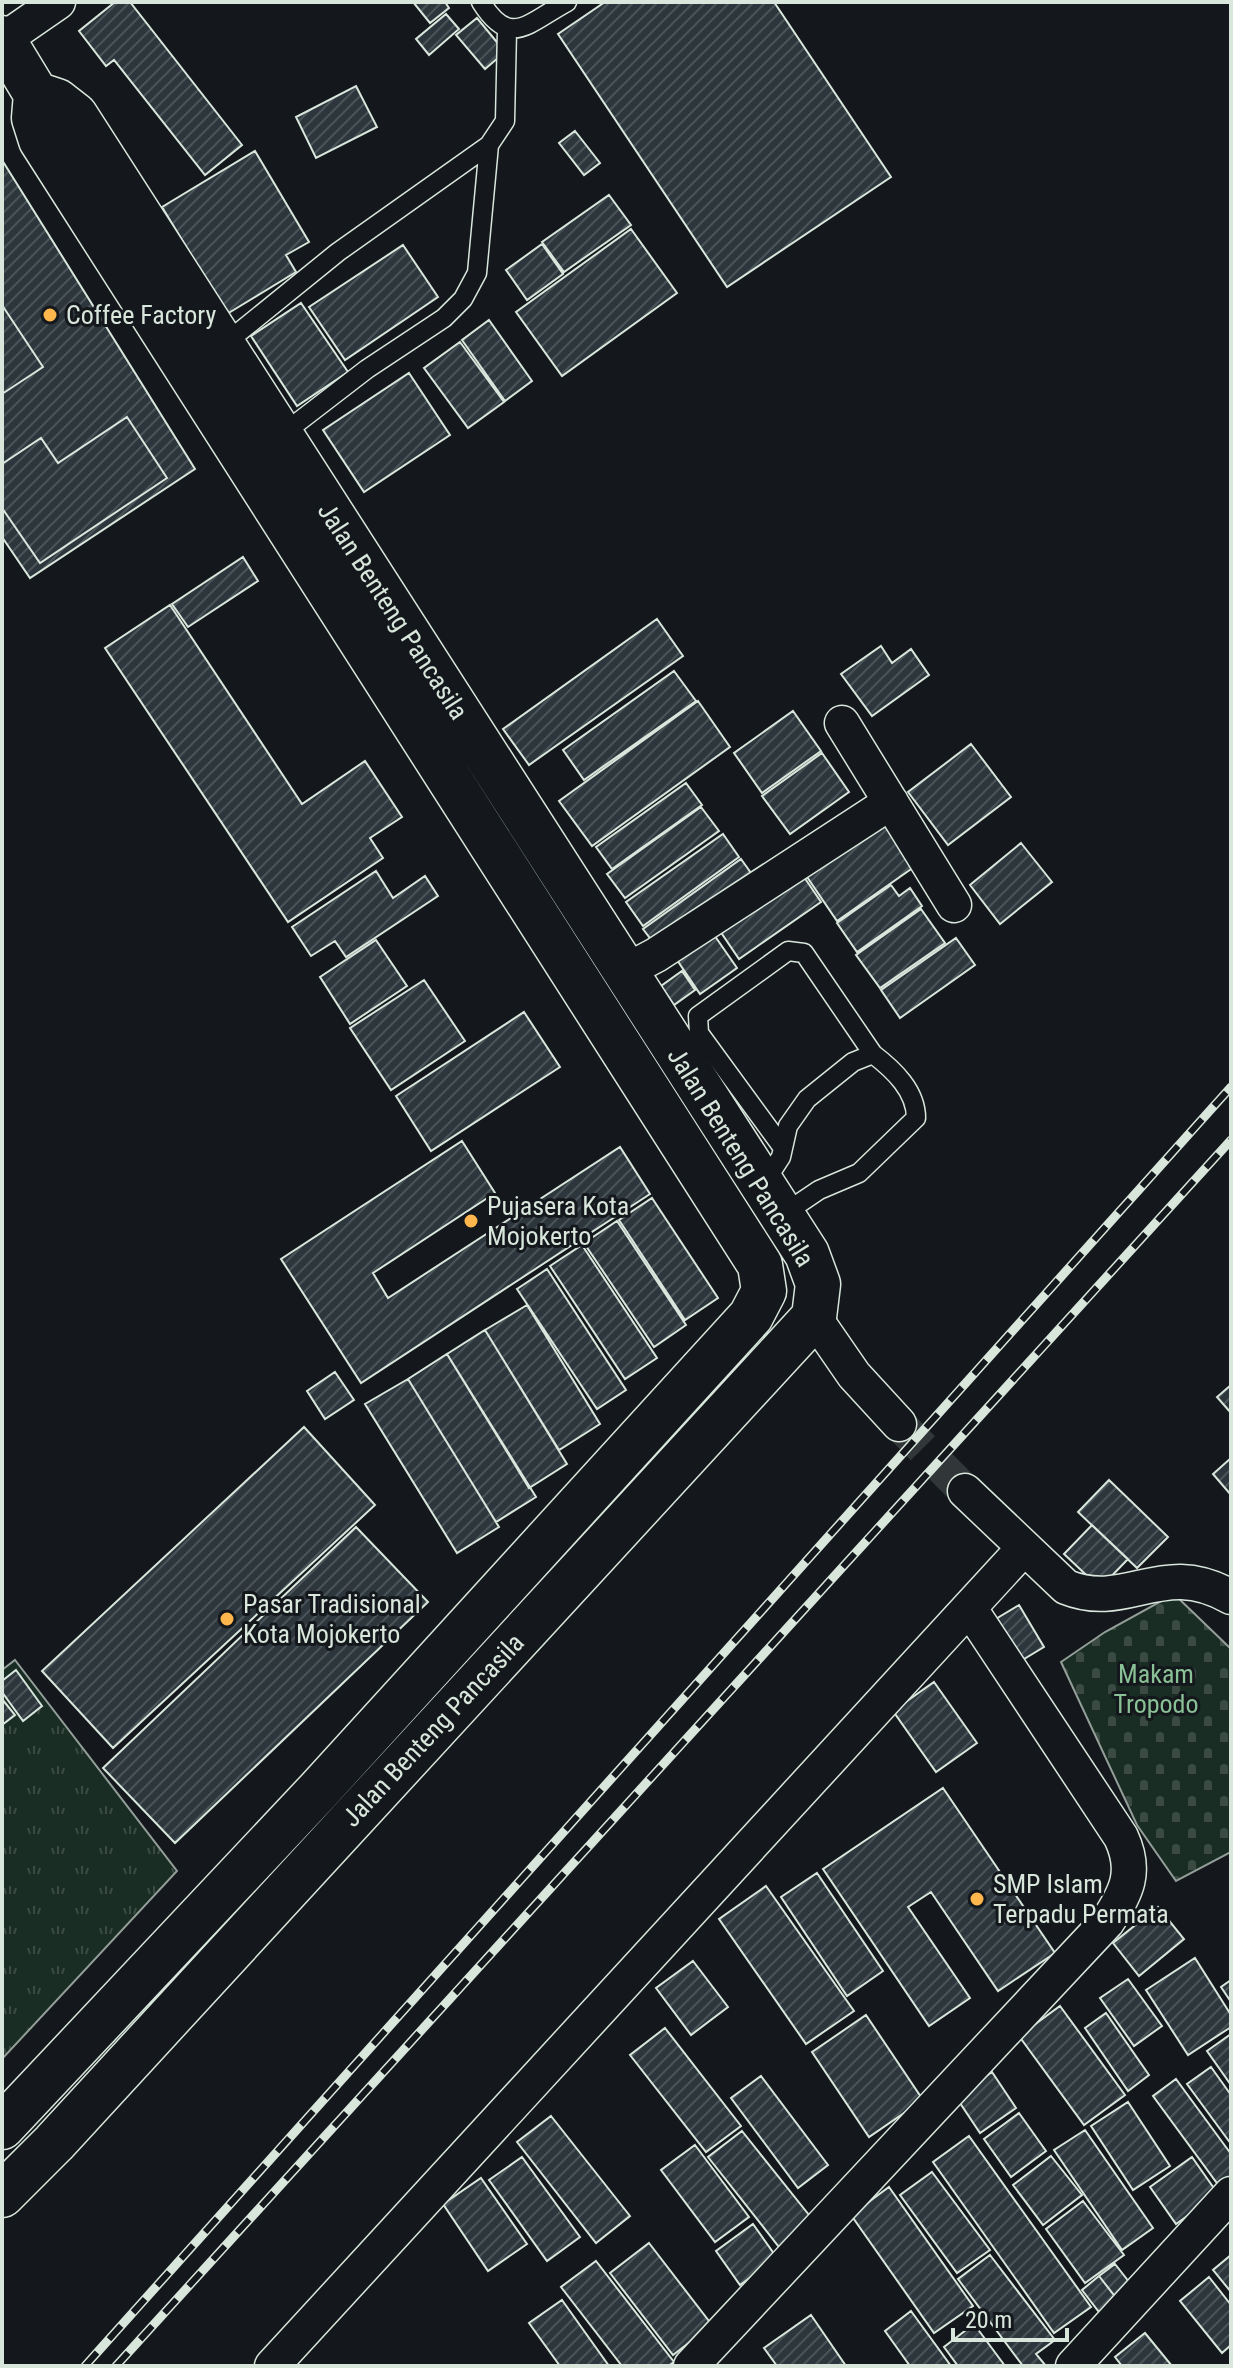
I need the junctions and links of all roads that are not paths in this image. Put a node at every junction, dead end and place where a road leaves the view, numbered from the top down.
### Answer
1 (58, 2) edge
2 (481, 2) edge
3 (567, 2) edge
4 (507, 30) junction
5 (3, 39) edge
6 (36, 94) junction
7 (489, 145) junction
8 (222, 346) junction
9 (280, 436) junction
10 (372, 618) junction
11 (842, 723) dead end
12 (891, 802) junction
13 (954, 905) dead end
14 (621, 967) junction
15 (584, 991) junction
16 (873, 1054) junction
17 (783, 1148) junction
18 (772, 1200) junction
19 (814, 1317) junction
20 (899, 1424) tunnel mouth
21 (965, 1491) tunnel mouth
22 (1024, 1548) junction
23 (1231, 1597) edge
24 (970, 1609) junction
25 (318, 1791) junction
26 (349, 1820) junction
27 (11, 2118) edge
28 (54, 2143) junction
29 (1231, 2194) edge
30 (2, 2195) edge
31 (272, 2366) edge
32 (691, 2366) edge
33 (1073, 2366) edge

1 - 5 street
2 - 4 lane
3 - 4 lane
4 - 7 lane
5 - 6 street, Jalan Benteng Pancasila
6 - 8 street, Jalan Benteng Pancasila
6 - 10 street, Jalan Benteng Pancasila
7 - 8 lane
7 - 9 lane
8 - 9 street, Jalan Benteng Pancasila
9 - 10 street, Jalan Benteng Pancasila
10 - 14 street, Jalan Benteng Pancasila
10 - 15 street, Jalan Benteng Pancasila
11 - 12 street
12 - 13 street
12 - 14 street
14 - 15 street
14 - 18 street, Jalan Benteng Pancasila
15 - 25 street, Jalan Benteng Pancasila
16 - 17 lane
16 - 17 lane
16 - 18 lane
17 - 18 lane
18 - 19 street, Jalan Benteng Pancasila
19 - 20 street
19 - 26 street, Jalan Benteng Pancasila
21 - 22 street
22 - 23 street
22 - 24 street
24 - 31 street
24 - 32 street
25 - 26 street
25 - 27 street, Jalan Benteng Pancasila
26 - 28 street, Jalan Benteng Pancasila
27 - 28 street
28 - 30 street, Jalan Benteng Pancasila
29 - 33 street

